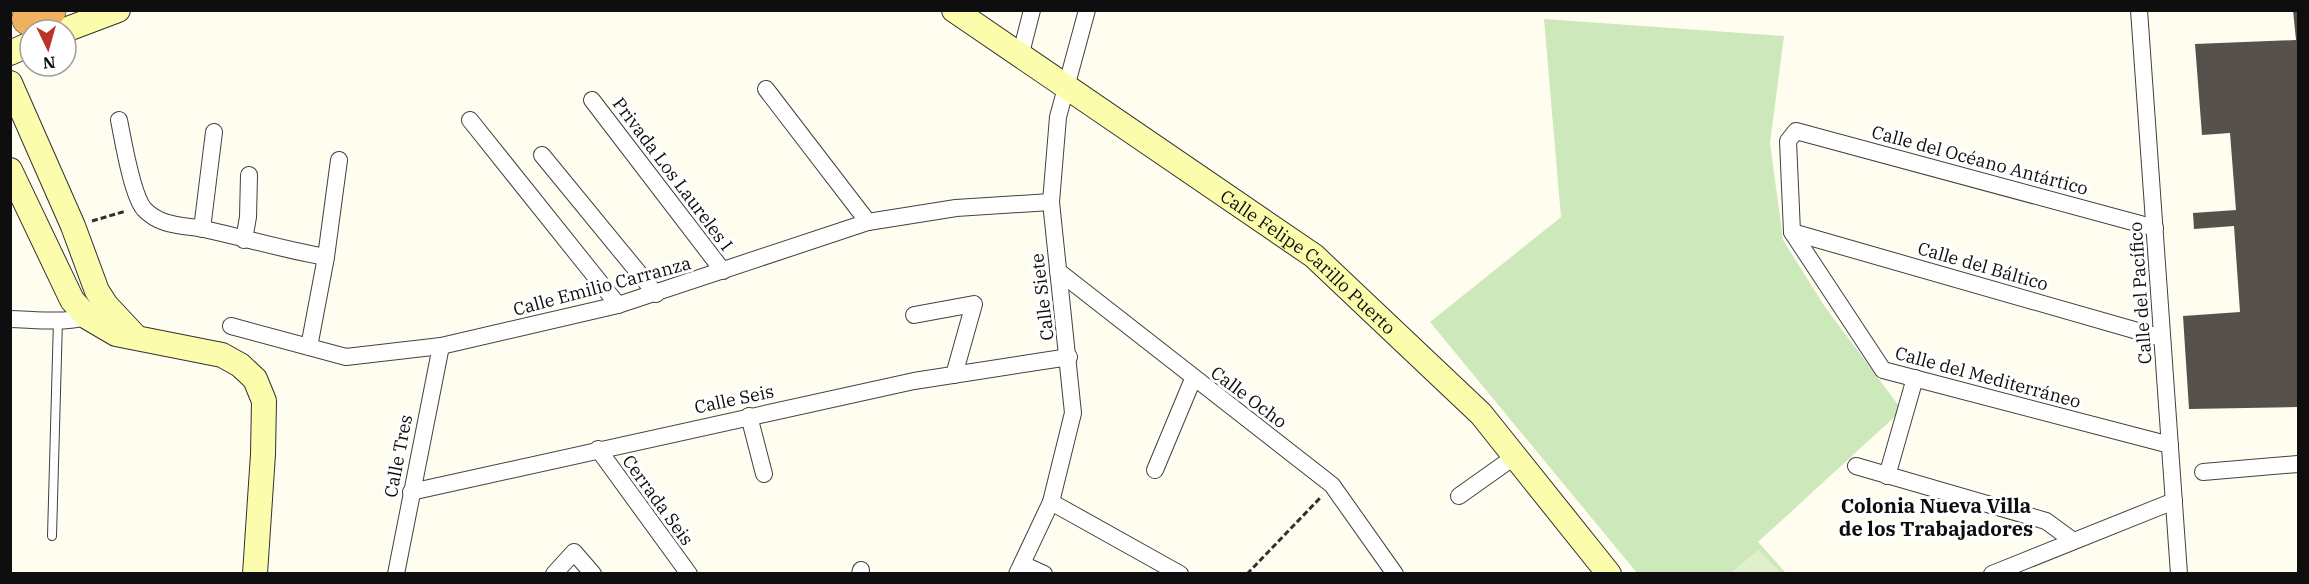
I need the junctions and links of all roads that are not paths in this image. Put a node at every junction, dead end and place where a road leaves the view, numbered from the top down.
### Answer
1 (118, 10) edge
2 (954, 10) edge
3 (1032, 10) edge
4 (1088, 10) edge
5 (2139, 10) edge
6 (78, 25) edge
7 (1020, 57) junction
8 (10, 82) edge
9 (1067, 88) junction
10 (766, 89) dead end
11 (592, 100) dead end
12 (118, 120) dead end
13 (470, 120) dead end
14 (214, 132) dead end
15 (542, 155) dead end
16 (339, 160) dead end
17 (10, 170) edge
18 (249, 176) dead end
19 (1051, 202) junction
20 (868, 222) junction
21 (2154, 228) junction
22 (202, 229) junction
23 (1792, 232) junction
24 (244, 240) junction
25 (326, 257) junction
26 (723, 271) junction
27 (1058, 272) junction
28 (656, 294) junction
29 (618, 305) junction
30 (97, 311) junction
31 (914, 315) dead end
32 (10, 319) edge
33 (58, 320) junction
34 (231, 326) dead end
35 (2162, 338) junction
36 (441, 346) junction
37 (309, 347) junction
38 (1069, 357) junction
39 (954, 375) junction
40 (1915, 378) junction
41 (1193, 379) junction
42 (749, 416) junction
43 (2170, 445) junction
44 (597, 449) junction
45 (1514, 457) junction
46 (2298, 464) edge
47 (1856, 466) dead end
48 (1155, 470) dead end
49 (2203, 472) dead end
50 (764, 474) dead end
51 (1887, 476) junction
52 (411, 492) junction
53 (1459, 496) dead end
54 (2174, 501) junction
55 (1051, 502) junction
56 (52, 536) dead end
57 (2072, 540) junction
58 (1020, 569) edge
59 (255, 573) edge
60 (396, 573) edge
61 (554, 573) edge
62 (592, 573) edge
63 (689, 573) edge
64 (1044, 573) edge
65 (1180, 573) edge
66 (1395, 573) edge
67 (1610, 573) edge
68 (1992, 573) edge
69 (2179, 573) edge

1 - 6 street
2 - 7 street, Calle Felipe Carillo Puerto
3 - 7 street
4 - 9 street, Calle Siete
5 - 21 street, Calle del Pacífico
7 - 9 street, Calle Felipe Carillo Puerto
8 - 30 street
9 - 19 street, Calle Siete
9 - 45 street, Calle Felipe Carillo Puerto
10 - 20 street
11 - 26 street, Privada Los Laureles I
12 - 22 street
13 - 29 street
14 - 22 street
15 - 28 street
16 - 25 street
17 - 30 street
18 - 24 street
19 - 20 street, Calle Emilio Carranza
19 - 27 street, Calle Siete
20 - 26 street, Calle Emilio Carranza
21 - 23 street, Calle del Océano Antártico
21 - 35 street, Calle del Pacífico
22 - 24 street
23 - 35 street, Calle del Báltico
23 - 40 street, Calle del Mediterráneo
24 - 25 street
25 - 37 street
26 - 28 street, Calle Emilio Carranza
27 - 38 street, Calle Siete
27 - 41 street, Calle Ocho
28 - 29 street, Calle Emilio Carranza
29 - 36 street, Calle Emilio Carranza
30 - 33 street
30 - 59 street
31 - 39 street
32 - 33 street
33 - 56 lane
34 - 37 street, Calle Emilio Carranza
35 - 43 street, Calle del Pacífico
36 - 37 street, Calle Emilio Carranza
36 - 52 street, Calle Tres
38 - 39 street, Calle Seis
38 - 55 street, Calle Siete
39 - 42 street, Calle Seis
40 - 43 street, Calle del Mediterráneo
40 - 51 street
41 - 48 street
41 - 66 street, Calle Ocho
42 - 44 street, Calle Seis
42 - 50 street
43 - 54 street, Calle del Pacífico
44 - 52 street, Calle Seis
44 - 63 street, Cerrada Seis
45 - 53 street
45 - 67 street, Calle Felipe Carillo Puerto
46 - 49 street
47 - 51 street
51 - 57 street
52 - 60 street, Calle Tres
54 - 57 street
54 - 69 street, Calle del Pacífico
55 - 58 street, Calle Siete
55 - 65 street
57 - 68 street
58 - 64 street
61 - 62 street

